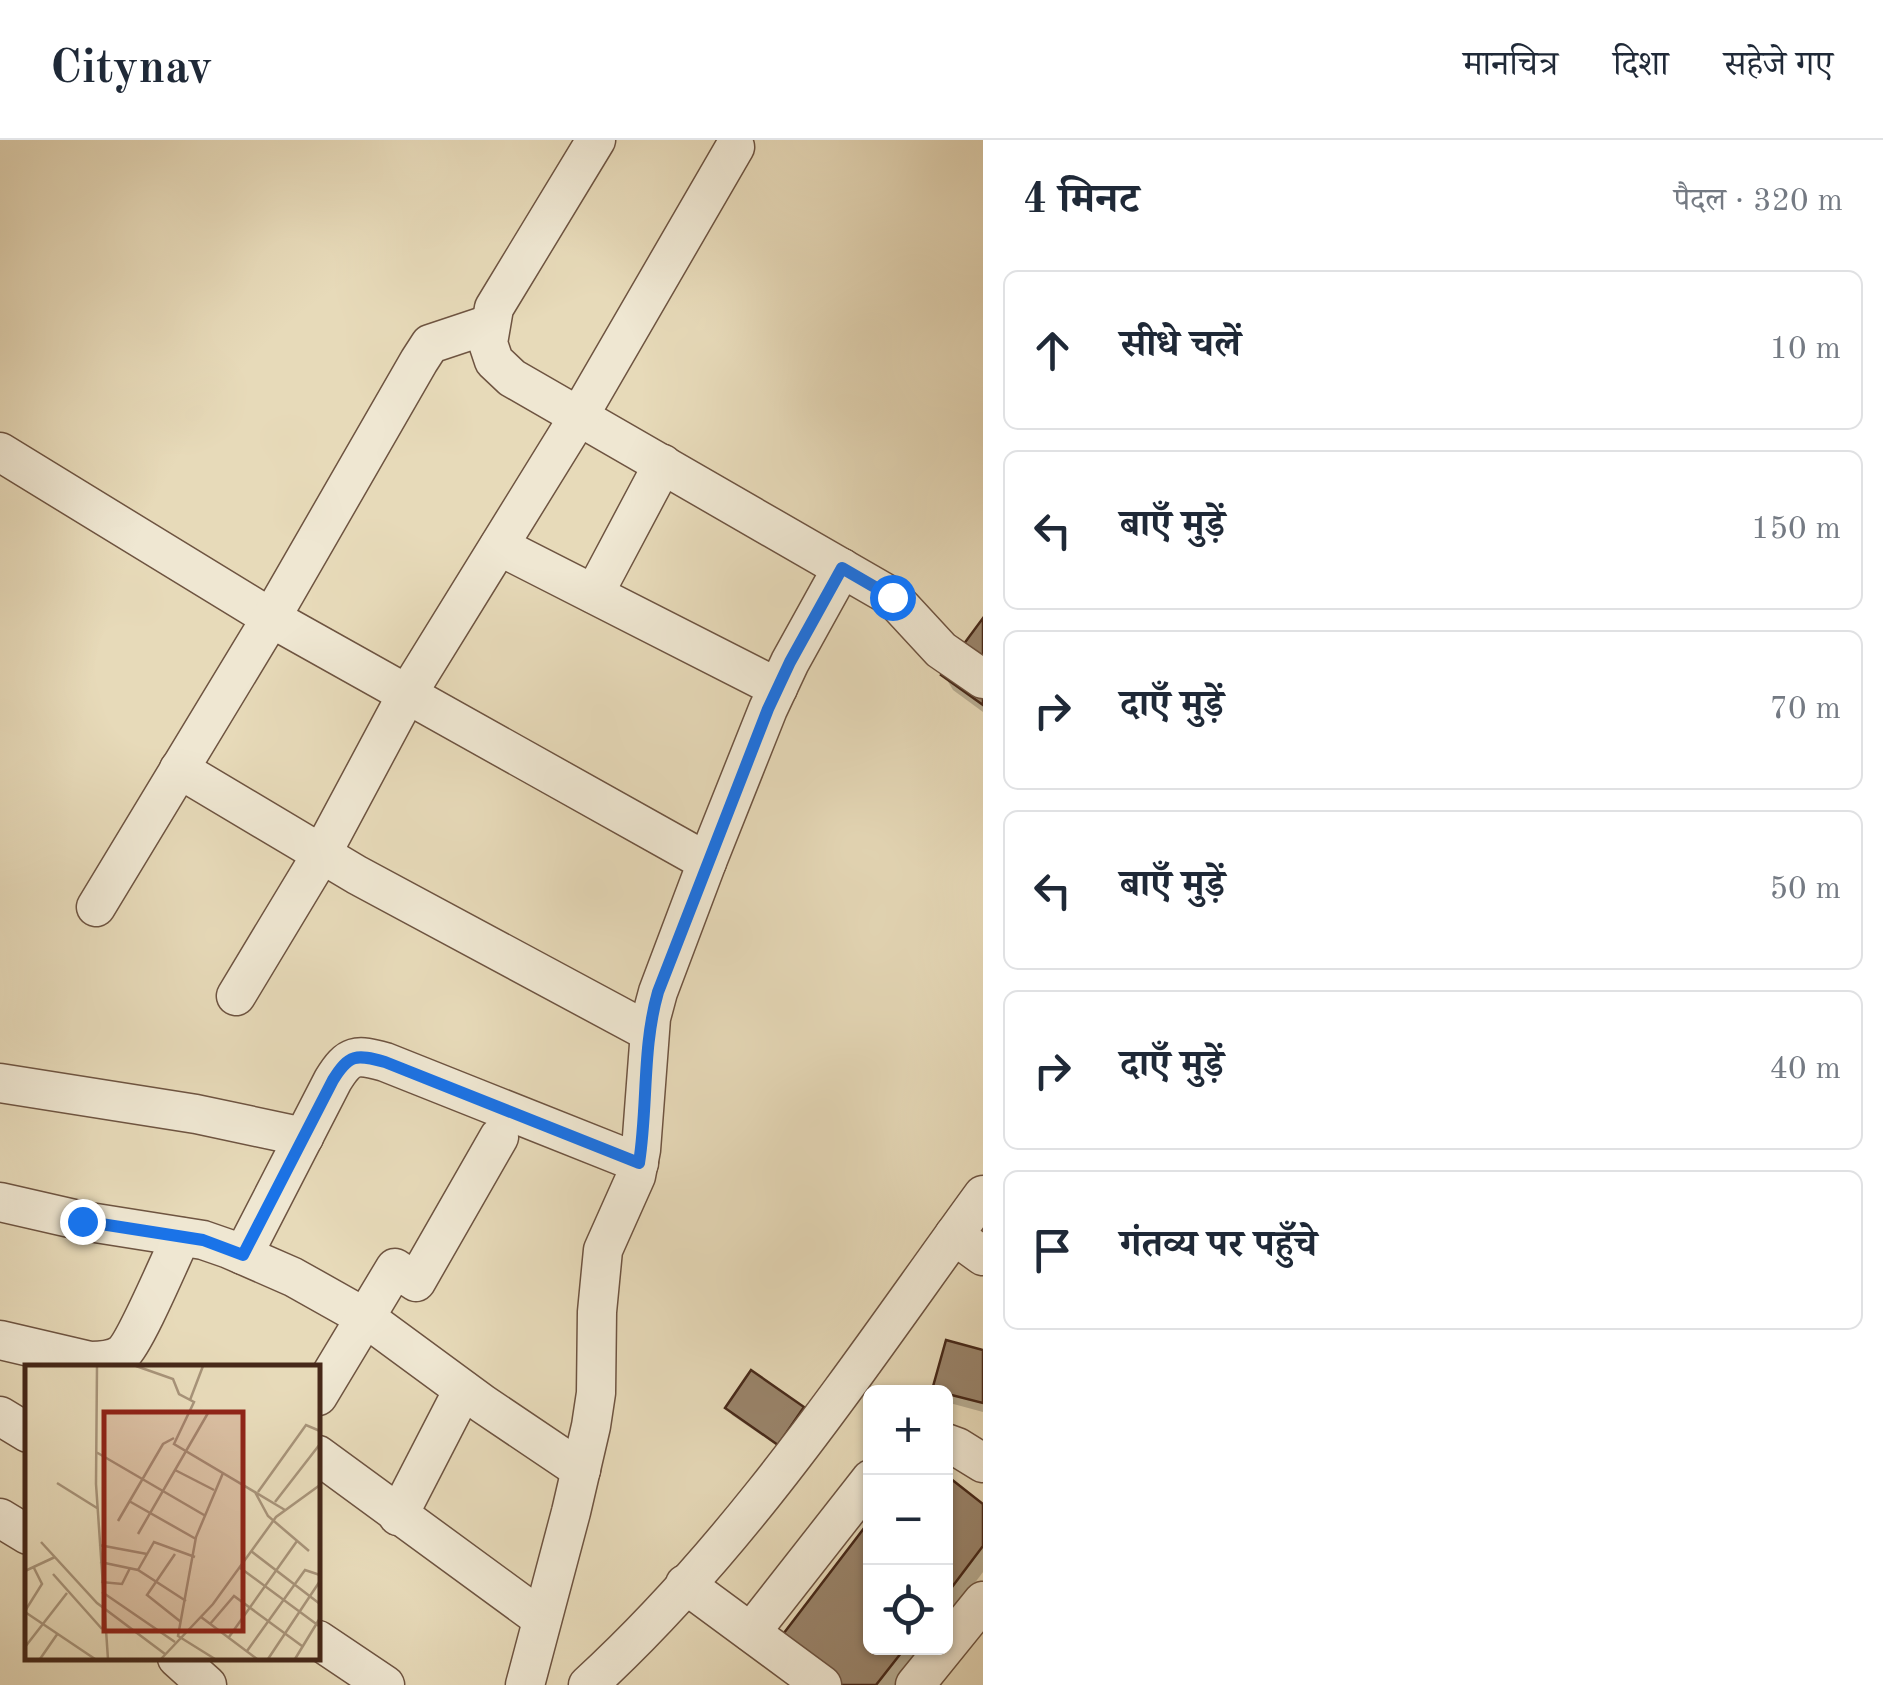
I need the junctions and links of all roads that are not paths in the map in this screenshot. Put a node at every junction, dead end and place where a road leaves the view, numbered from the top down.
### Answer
1 (596, 140) edge
2 (735, 147) dead end
3 (490, 324) junction
4 (578, 416) junction
5 (0, 452) edge
6 (662, 464) junction
7 (499, 546) junction
8 (842, 568) junction
9 (594, 594) junction
10 (270, 618) junction
11 (983, 680) edge
12 (778, 688) junction
13 (406, 696) junction
14 (179, 769) junction
15 (320, 855) junction
16 (707, 862) junction
17 (96, 907) dead end
18 (236, 996) dead end
19 (649, 1032) junction
20 (0, 1083) edge
21 (304, 1137) junction
22 (499, 1137) dead end
23 (639, 1163) junction
24 (983, 1196) edge
25 (0, 1202) edge
26 (181, 1237) junction
27 (969, 1246) edge
28 (243, 1255) junction
29 (366, 1318) junction
30 (0, 1340) edge
31 (463, 1390) junction
32 (320, 1393) edge
33 (0, 1416) edge
34 (25, 1431) edge
35 (953, 1446) edge
36 (320, 1457) edge
37 (983, 1464) edge
38 (581, 1470) junction
39 (863, 1488) edge
40 (398, 1516) junction
41 (0, 1518) edge
42 (25, 1533) edge
43 (686, 1584) junction
44 (983, 1602) edge
45 (542, 1619) junction
46 (750, 1632) junction
47 (320, 1641) edge
48 (179, 1660) edge
49 (207, 1685) edge
50 (384, 1685) edge
51 (526, 1685) edge
52 (588, 1685) edge
53 (822, 1685) edge
54 (915, 1685) edge

1 - 3 street
2 - 4 street
3 - 4 street
3 - 10 street
4 - 6 street
4 - 7 street
5 - 10 street
6 - 8 street
6 - 9 street
7 - 9 street
7 - 13 street
8 - 11 street
8 - 12 street
9 - 12 street
10 - 13 street
10 - 14 street
12 - 16 street
13 - 15 street
13 - 16 street
14 - 15 street
14 - 17 street
15 - 18 street
15 - 19 street
16 - 19 street
19 - 23 street
20 - 21 street
21 - 23 street
21 - 28 street
22 - 29 street
23 - 38 street
24 - 27 street
25 - 26 street
26 - 28 street
26 - 30 street
27 - 43 street
28 - 29 street
29 - 31 street
29 - 32 street
31 - 38 street
31 - 40 street
33 - 34 street
35 - 37 street
36 - 40 street
38 - 45 street
39 - 46 street
40 - 45 street
41 - 42 street
43 - 46 street
43 - 52 street
44 - 54 street
45 - 51 street
46 - 53 street
47 - 50 street
48 - 49 street

